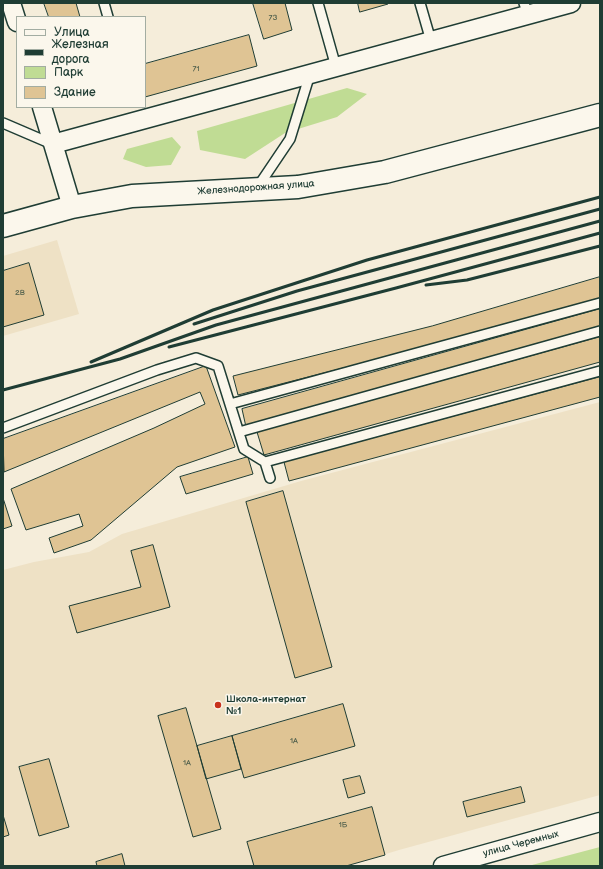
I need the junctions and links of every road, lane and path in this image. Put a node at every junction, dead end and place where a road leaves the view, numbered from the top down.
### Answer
1 (11, 3) edge
2 (104, 3) edge
3 (318, 3) edge
4 (420, 3) edge
5 (571, 3) edge
6 (526, 9) edge
7 (108, 16) edge
8 (16, 19) edge
9 (431, 41) junction
10 (336, 67) junction
11 (310, 74) junction
12 (42, 108) edge
13 (600, 115) edge
14 (3, 123) edge
15 (54, 144) junction
16 (256, 190) junction
17 (72, 207) junction
18 (3, 226) edge
19 (600, 303) edge
20 (600, 332) edge
21 (600, 371) edge
22 (230, 404) junction
23 (3, 428) edge
24 (239, 432) junction
25 (265, 462) junction
26 (270, 478) dead end
27 (600, 822) edge
28 (443, 866) edge

1 - 8 street
2 - 7 lane
3 - 10 lane
4 - 9 lane
5 - 6 street
6 - 9 street
9 - 10 street
10 - 11 street
11 - 15 street
11 - 16 lane
12 - 15 street
13 - 16 main road, Железнодорожная улица
14 - 15 lane
15 - 17 street
16 - 17 main road, Железнодорожная улица
17 - 18 main road, Железнодорожная улица
19 - 22 lane
20 - 24 lane
21 - 25 lane
22 - 23 lane
22 - 24 lane
24 - 25 lane
25 - 26 lane
27 - 28 street, улица Черемных

